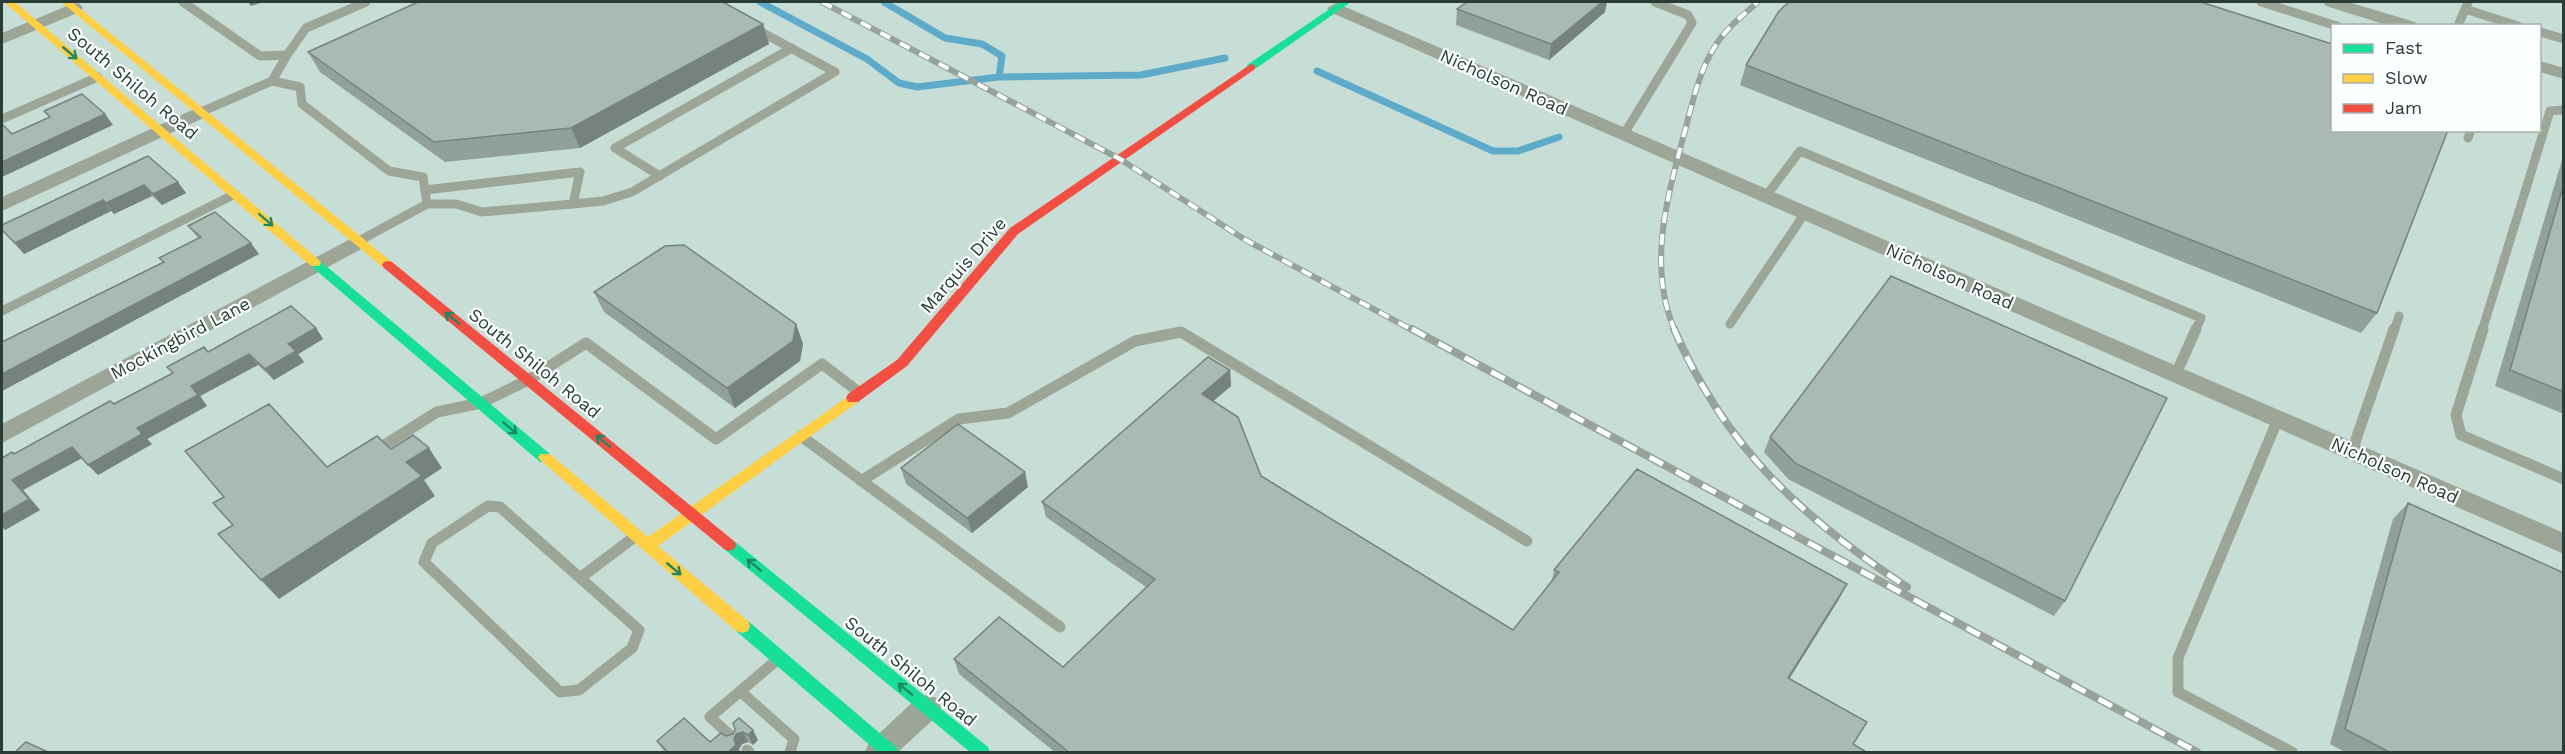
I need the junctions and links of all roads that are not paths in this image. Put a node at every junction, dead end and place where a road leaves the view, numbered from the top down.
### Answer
1 (9, 2) edge
2 (183, 2) edge
3 (366, 2) edge
4 (1655, 2) edge
5 (2261, 2) edge
6 (2332, 2) edge
7 (70, 5) edge
8 (1341, 5) edge
9 (2466, 5) edge
10 (745, 22) edge
11 (36, 24) junction
12 (2331, 24) edge
13 (2403, 24) edge
14 (2459, 24) edge
15 (2513, 24) edge
16 (2541, 32) edge
17 (2, 39) edge
18 (2564, 39) edge
19 (792, 48) junction
20 (287, 55) junction
21 (2541, 66) edge
22 (2564, 74) edge
23 (98, 77) junction
24 (272, 81) junction
25 (2564, 110) edge
26 (201, 112) junction
27 (2, 119) edge
28 (161, 130) junction
29 (1624, 134) junction
30 (660, 176) junction
31 (425, 190) junction
32 (235, 194) junction
33 (1766, 196) junction
34 (427, 204) junction
35 (573, 204) junction
36 (2, 205) edge
37 (1805, 213) junction
38 (358, 242) junction
39 (317, 264) junction
40 (2, 311) edge
41 (2399, 316) dead end
42 (1730, 324) dead end
43 (2176, 374) junction
44 (528, 380) junction
45 (860, 393) junction
46 (481, 403) junction
47 (2278, 419) junction
48 (2, 434) edge
49 (801, 436) junction
50 (2352, 451) junction
51 (367, 456) edge
52 (2564, 479) edge
53 (861, 481) junction
54 (691, 514) junction
55 (636, 536) junction
56 (1527, 541) dead end
57 (2564, 544) edge
58 (647, 546) junction
59 (580, 578) junction
60 (1060, 627) dead end
61 (779, 658) junction
62 (740, 692) junction
63 (927, 707) junction
64 (733, 738) edge
65 (884, 751) edge
66 (790, 753) edge
67 (982, 753) edge
68 (2292, 753) edge

1 - 11 main road, South Shiloh Road
2 - 20 lane
3 - 20 lane
4 - 29 lane
5 - 12 lane
6 - 13 street
7 - 11 street
7 - 26 main road, South Shiloh Road
8 - 29 street, Nicholson Road
8 - 45 main road, Marquis Drive
9 - 14 lane
9 - 15 lane
10 - 19 lane
11 - 17 street
11 -> 23 main road, South Shiloh Road
16 - 18 lane
19 - 30 lane
19 - 30 lane
20 - 24 lane
21 - 22 street
23 - 27 lane
23 - 28 main road, South Shiloh Road
24 - 26 lane
24 - 31 lane
25 - 52 lane
26 - 28 street
26 - 38 main road, South Shiloh Road
28 - 32 main road, South Shiloh Road
28 - 36 street
29 - 33 street, Nicholson Road
30 - 35 lane
31 - 34 lane
31 - 35 lane
32 -> 39 main road, South Shiloh Road
32 - 40 lane
33 - 37 street, Nicholson Road
33 - 43 lane
34 - 35 lane
34 - 38 lane
37 - 42 lane
37 - 43 street, Nicholson Road
38 - 39 street, Mockingbird Lane
44 -> 38 main road, South Shiloh Road
39 - 46 main road, South Shiloh Road
39 - 48 street, Mockingbird Lane
41 - 50 lane
43 - 47 street, Nicholson Road
44 - 45 lane
44 - 46 lane
54 -> 44 main road, South Shiloh Road
45 - 49 main road, Marquis Drive
46 - 51 lane
46 -> 55 main road, South Shiloh Road
47 - 50 street, Nicholson Road
47 - 68 lane
49 - 53 lane
49 - 54 main road, Marquis Drive
50 - 57 street, Nicholson Road
53 - 56 lane
53 - 60 lane
54 - 58 main road, Marquis Drive
63 -> 54 main road, South Shiloh Road
55 - 58 main road, South Shiloh Road
55 - 59 lane
58 -> 61 main road, South Shiloh Road
59 - 59 lane
61 - 62 lane
61 - 65 main road, South Shiloh Road
62 - 64 lane
62 - 66 lane
63 - 65 street
63 - 67 main road, South Shiloh Road

